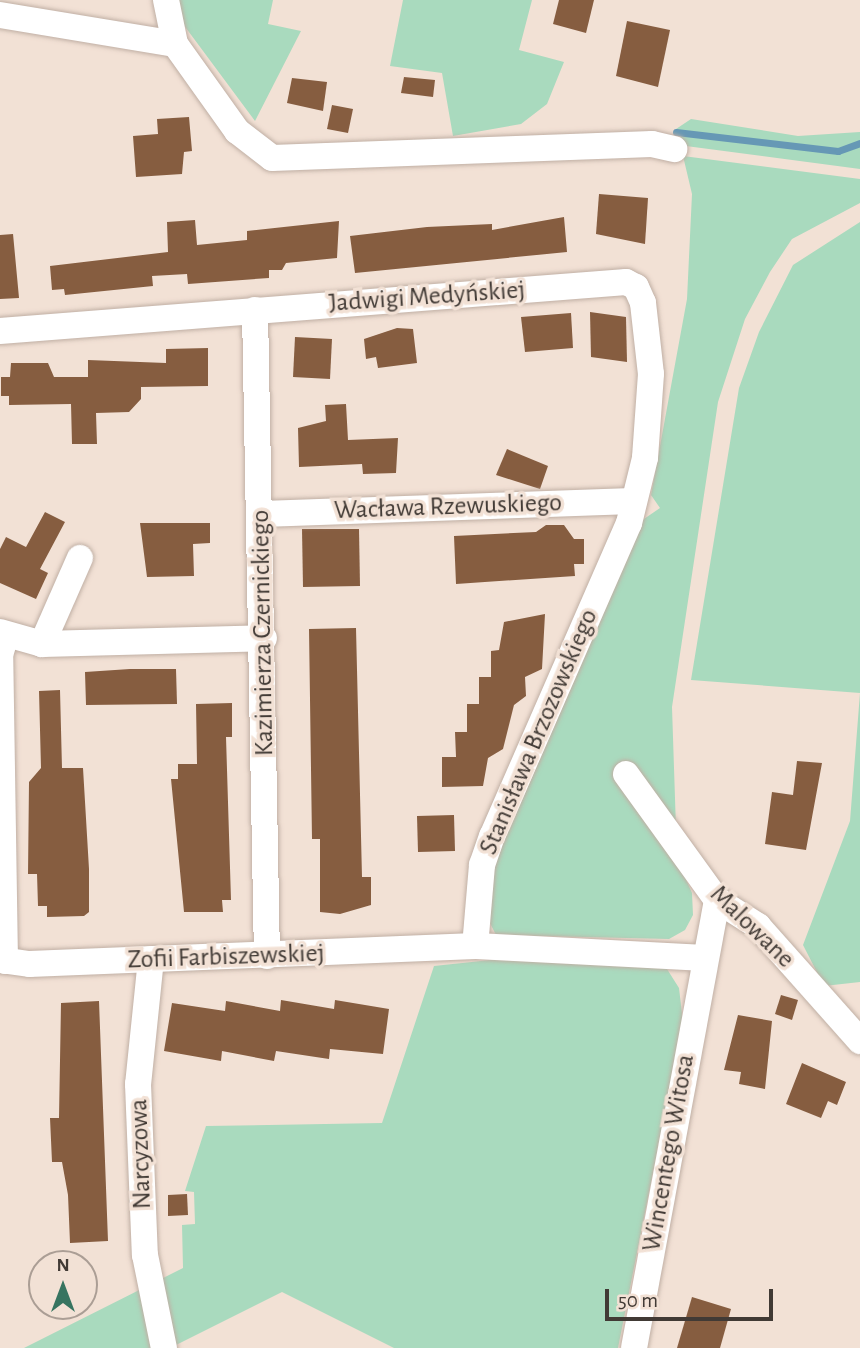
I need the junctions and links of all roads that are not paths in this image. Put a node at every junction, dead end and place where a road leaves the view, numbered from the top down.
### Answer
1 (166, 0) edge
2 (0, 15) edge
3 (175, 44) junction
4 (674, 149) dead end
5 (255, 310) junction
6 (0, 331) edge
7 (634, 501) junction
8 (261, 514) junction
9 (80, 558) dead end
10 (3, 634) edge
11 (264, 638) junction
12 (42, 644) junction
13 (626, 774) dead end
14 (718, 900) junction
15 (464, 948) junction
16 (267, 956) junction
17 (702, 958) junction
18 (151, 959) junction
19 (2, 960) edge
20 (860, 1041) edge
21 (164, 1348) edge
22 (634, 1348) edge

1 - 3 street
2 - 3 street
3 - 4 street
5 - 6 street, Jadwigi Medyńskiej
5 - 7 street, Jadwigi Medyńskiej
5 - 8 street, Kazimierza Czernickiego
7 - 8 street, Wacława Rzewuskiego
7 - 15 street, Stanisława Brzozowskiego
8 - 11 street, Kazimierza Czernickiego
9 - 12 street
10 - 12 street
10 - 19 street
11 - 12 street
11 - 16 street, Kazimierza Czernickiego
13 - 14 street, Malowane
14 - 17 street, Wincentego Witosa
14 - 20 street, Malowane
15 - 16 street, Zofii Farbiszewskiej
15 - 17 street, Zofii Farbiszewskiej
16 - 18 street, Zofii Farbiszewskiej
17 - 22 street, Wincentego Witosa
18 - 19 street, Zofii Farbiszewskiej
18 - 21 street, Narcyzowa

